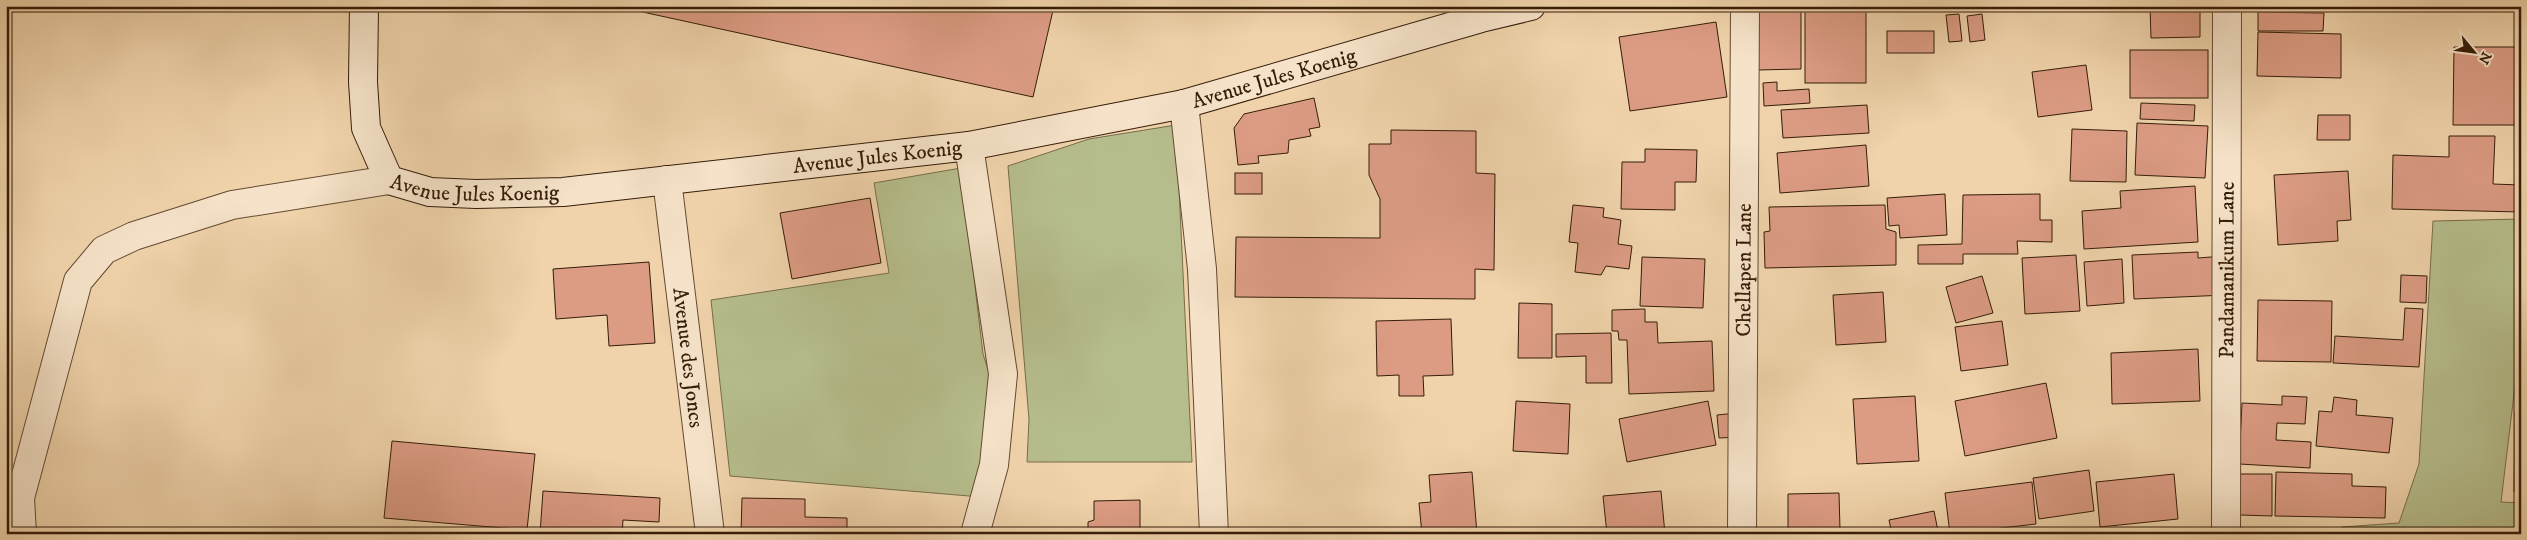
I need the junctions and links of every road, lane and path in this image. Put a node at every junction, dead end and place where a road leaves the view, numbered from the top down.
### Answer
1 (364, 6) edge
2 (1531, 6) edge
3 (1745, 6) edge
4 (2227, 6) edge
5 (1184, 104) junction
6 (969, 146) junction
7 (389, 180) junction
8 (667, 180) junction
9 (22, 534) edge
10 (710, 534) edge
11 (975, 534) edge
12 (1214, 534) edge
13 (1742, 534) edge
14 (2226, 534) edge

1 - 7 street, Avenue Jules Koenig
2 - 5 street, Avenue Jules Koenig
3 - 13 street, Chellapen Lane
4 - 14 street, Pandamanikum Lane
5 - 6 street, Avenue Jules Koenig
5 - 12 street
6 - 8 street, Avenue Jules Koenig
6 - 11 street
7 - 8 street, Avenue Jules Koenig
7 - 9 street
8 - 10 street, Avenue des Joncs

